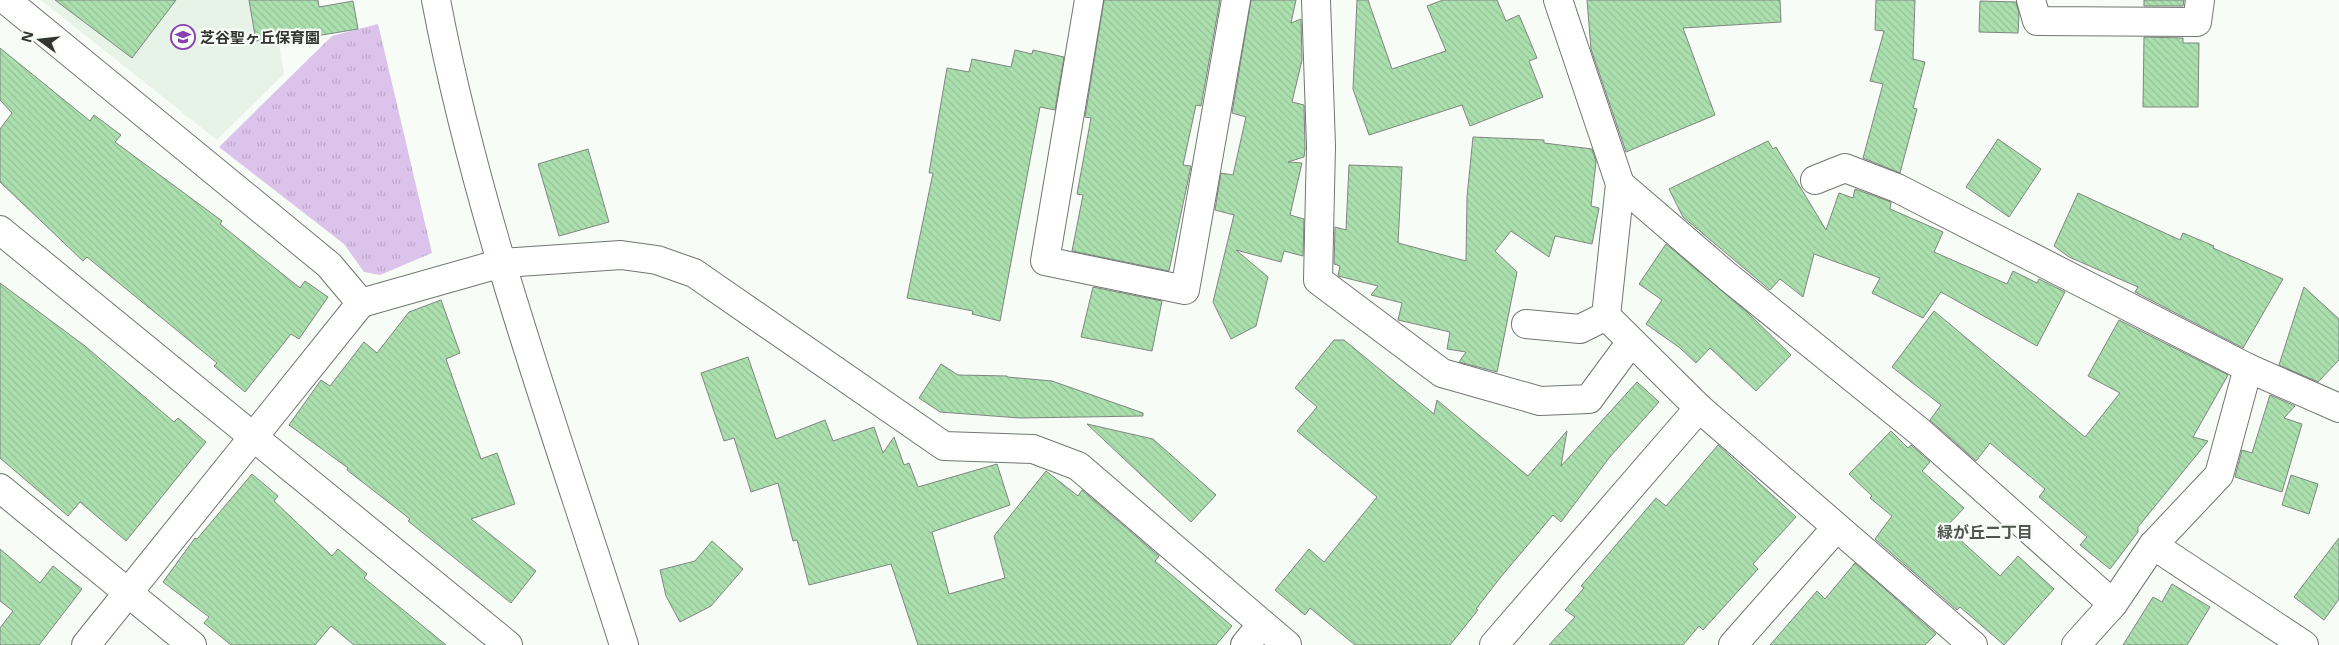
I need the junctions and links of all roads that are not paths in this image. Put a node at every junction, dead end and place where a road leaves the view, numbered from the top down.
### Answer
1 (436, 0) edge
2 (1089, 0) edge
3 (1236, 0) edge
4 (1316, 0) edge
5 (1558, 0) edge
6 (2031, 0) edge
7 (2200, 0) edge
8 (5, 2) edge
9 (1815, 180) dead end
10 (1620, 184) junction
11 (0, 230) edge
12 (502, 263) junction
13 (361, 303) junction
14 (1606, 316) junction
15 (1526, 324) dead end
16 (1631, 342) junction
17 (2248, 368) junction
18 (1700, 408) junction
19 (2339, 408) edge
20 (253, 437) junction
21 (0, 488) edge
22 (1836, 528) junction
23 (2153, 545) junction
24 (128, 593) junction
25 (2114, 604) junction
26 (1262, 624) junction
27 (1971, 644) edge
28 (86, 645) edge
29 (192, 645) edge
30 (508, 645) edge
31 (624, 645) edge
32 (1245, 645) edge
33 (1287, 645) edge
34 (1494, 645) edge
35 (1733, 645) edge
36 (2076, 645) edge
37 (2304, 645) edge

1 - 12 street
2 - 3 street
4 - 16 street
5 - 10 street
6 - 7 street
8 - 13 street
9 - 17 street
10 - 14 street
10 - 25 street
11 - 20 street
12 - 13 street
12 - 26 street
12 - 31 street
13 - 20 street
14 - 15 street
14 - 16 street
16 - 18 street
17 - 19 street
17 - 23 street
18 - 22 street
18 - 34 street
20 - 24 street
20 - 30 street
21 - 24 street
22 - 27 street
22 - 35 street
23 - 25 street
23 - 37 street
24 - 28 street
24 - 29 street
25 - 36 street
26 - 32 street
26 - 33 street

